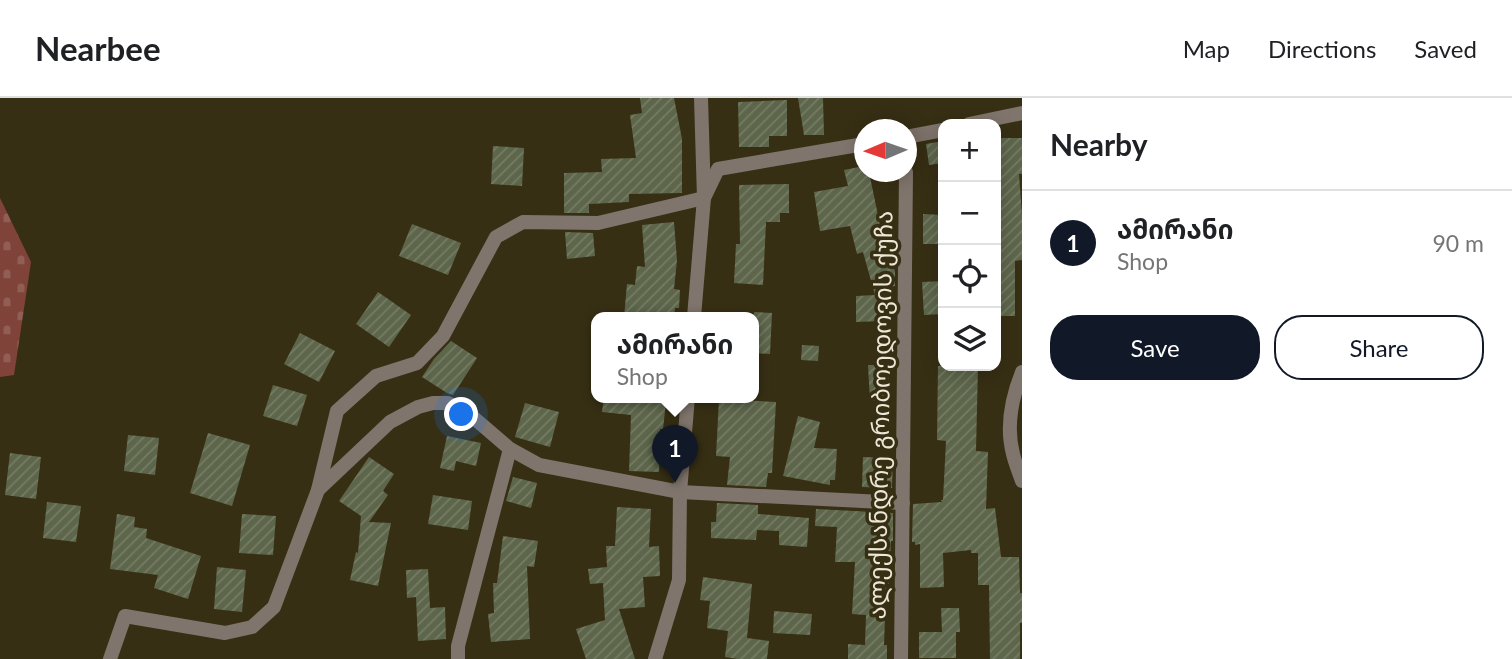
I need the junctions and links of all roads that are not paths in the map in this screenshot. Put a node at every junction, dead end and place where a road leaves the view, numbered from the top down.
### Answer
1 (701, 98) edge
2 (1022, 113) edge
3 (993, 119) edge
4 (938, 131) edge
5 (917, 135) edge
6 (854, 146) edge
7 (702, 149) junction
8 (718, 169) junction
9 (906, 182) edge
10 (704, 198) junction
11 (694, 312) edge
12 (1022, 372) edge
13 (687, 403) edge
14 (510, 449) junction
15 (1022, 481) edge
16 (318, 490) junction
17 (680, 492) junction
18 (904, 503) junction
19 (110, 659) edge
20 (458, 659) edge
21 (654, 659) edge
22 (901, 659) edge

1 - 7 street
2 - 3 street
4 - 5 street
6 - 8 street
7 - 8 street
7 - 10 street
8 - 10 street
9 - 18 street, ალექსანდრე გრიბოედოვის ქუჩა
10 - 11 street
10 - 16 street
12 - 15 street
13 - 17 street
14 - 16 street
14 - 17 street
14 - 20 street
16 - 19 street
17 - 18 street
17 - 21 street
18 - 22 street, ალექსანდრე გრიბოედოვის ქუჩა

